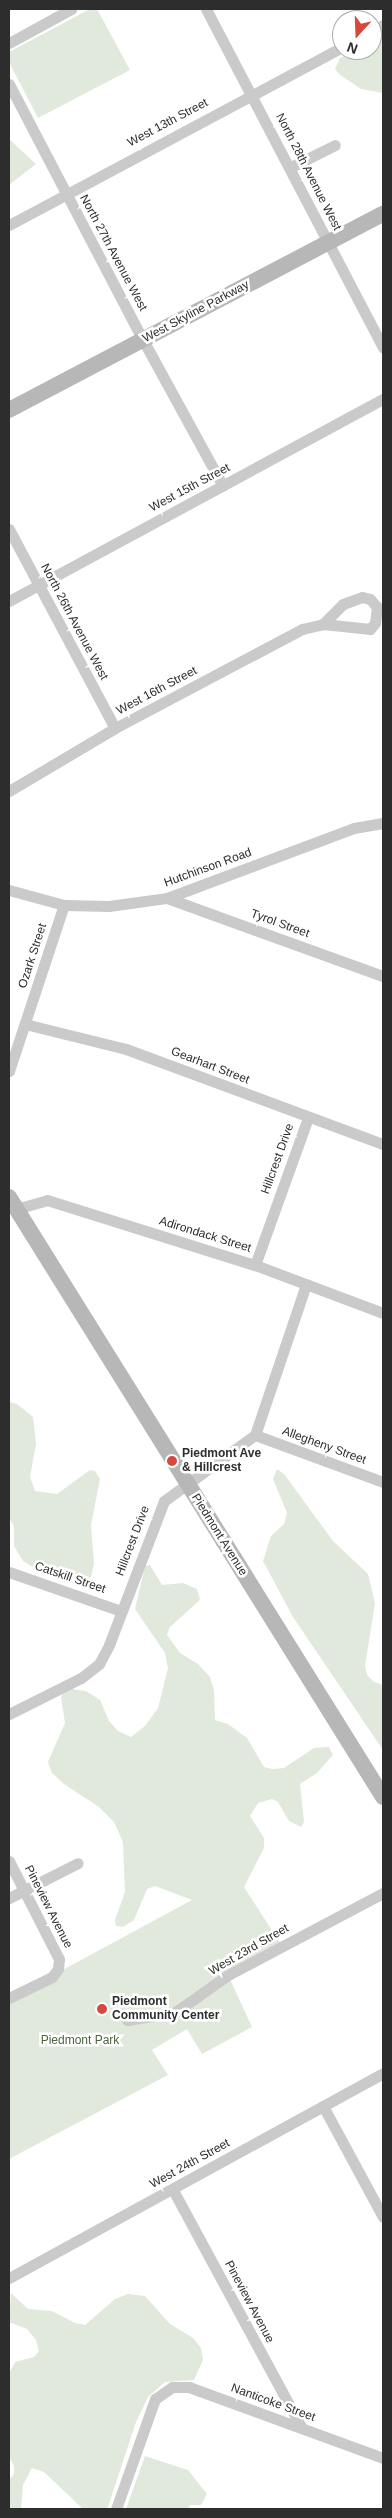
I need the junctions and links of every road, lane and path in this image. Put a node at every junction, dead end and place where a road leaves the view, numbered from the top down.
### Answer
1 (70, 9) edge
2 (206, 9) edge
3 (9, 43) edge
4 (332, 52) edge
5 (9, 84) edge
6 (252, 94) junction
7 (335, 145) dead end
8 (290, 167) junction
9 (66, 194) junction
10 (383, 214) edge
11 (9, 225) edge
12 (329, 243) junction
13 (143, 340) junction
14 (383, 348) edge
15 (383, 399) edge
16 (9, 410) edge
17 (224, 486) junction
18 (9, 529) edge
19 (38, 585) junction
20 (9, 601) edge
21 (322, 624) dead end
22 (115, 728) junction
23 (9, 791) edge
24 (383, 823) edge
25 (9, 890) edge
26 (167, 898) junction
27 (64, 905) junction
28 (383, 976) edge
29 (25, 1024) junction
30 (9, 1071) edge
31 (308, 1118) junction
32 (383, 1144) edge
33 (13, 1203) edge
34 (255, 1265) junction
35 (306, 1284) junction
36 (383, 1313) edge
37 (255, 1436) junction
38 (383, 1482) edge
39 (187, 1484) junction
40 (9, 1572) edge
41 (121, 1611) junction
42 (9, 1714) edge
43 (383, 1797) edge
44 (9, 1861) edge
45 (78, 1862) dead end
46 (25, 1890) junction
47 (383, 1893) edge
48 (9, 1898) edge
49 (9, 1998) edge
50 (128, 2020) dead end
51 (383, 2073) edge
52 (323, 2106) junction
53 (173, 2190) junction
54 (383, 2217) edge
55 (9, 2278) edge
56 (301, 2427) junction
57 (383, 2458) edge
58 (116, 2509) edge

1 - 3 street
2 - 6 street, North 28th Avenue West
4 - 6 street, West 13th Street
5 - 9 street, North 27th Avenue West
6 - 8 street, North 28th Avenue West
6 - 9 street, West 13th Street
7 - 8 street
8 - 12 street, North 28th Avenue West
9 - 11 street, West 13th Street
9 - 13 street, North 27th Avenue West
10 - 12 main road, West Skyline Parkway
12 - 13 main road, West Skyline Parkway
12 - 14 street, North 28th Avenue West
13 - 16 main road, West Skyline Parkway
13 - 17 street, North 27th Avenue West
15 - 17 street, West 15th Street
17 - 19 street, West 15th Street
18 - 19 street, North 26th Avenue West
19 - 20 street, West 15th Street
19 - 22 street, North 26th Avenue West
21 - 22 street, West 16th Street
22 - 23 street, West 16th Street
24 - 26 street, Hutchinson Road
25 - 27 street, Hutchinson Road
26 - 27 street, Hutchinson Road
26 - 28 street, Tyrol Street
27 - 29 street, Ozark Street
29 - 30 street, Ozark Street
29 - 31 street, Gearhart Street
31 - 32 street, Gearhart Street
31 - 34 street, Hillcrest Drive
33 - 34 street, Adirondack Street
33 - 39 main road, Piedmont Avenue
34 - 35 street, Adirondack Street
35 - 36 street, Adirondack Street
35 - 37 street
37 - 38 street, Allegheny Street
37 - 39 street, Hillcrest Drive
39 - 41 street, Hillcrest Drive
39 - 43 main road, Piedmont Avenue
40 - 41 street, Catskill Street
41 - 42 street, Hillcrest Drive
44 - 46 street, Pineview Avenue
45 - 46 street
46 - 48 street
46 - 49 street, Pineview Avenue
47 - 50 street, West 23rd Street
51 - 52 street, West 24th Street
52 - 53 street, West 24th Street
52 - 54 street
53 - 55 street, West 24th Street
53 - 56 street, Pineview Avenue
56 - 57 street, Nanticoke Street
56 - 58 street, Nanticoke Street

